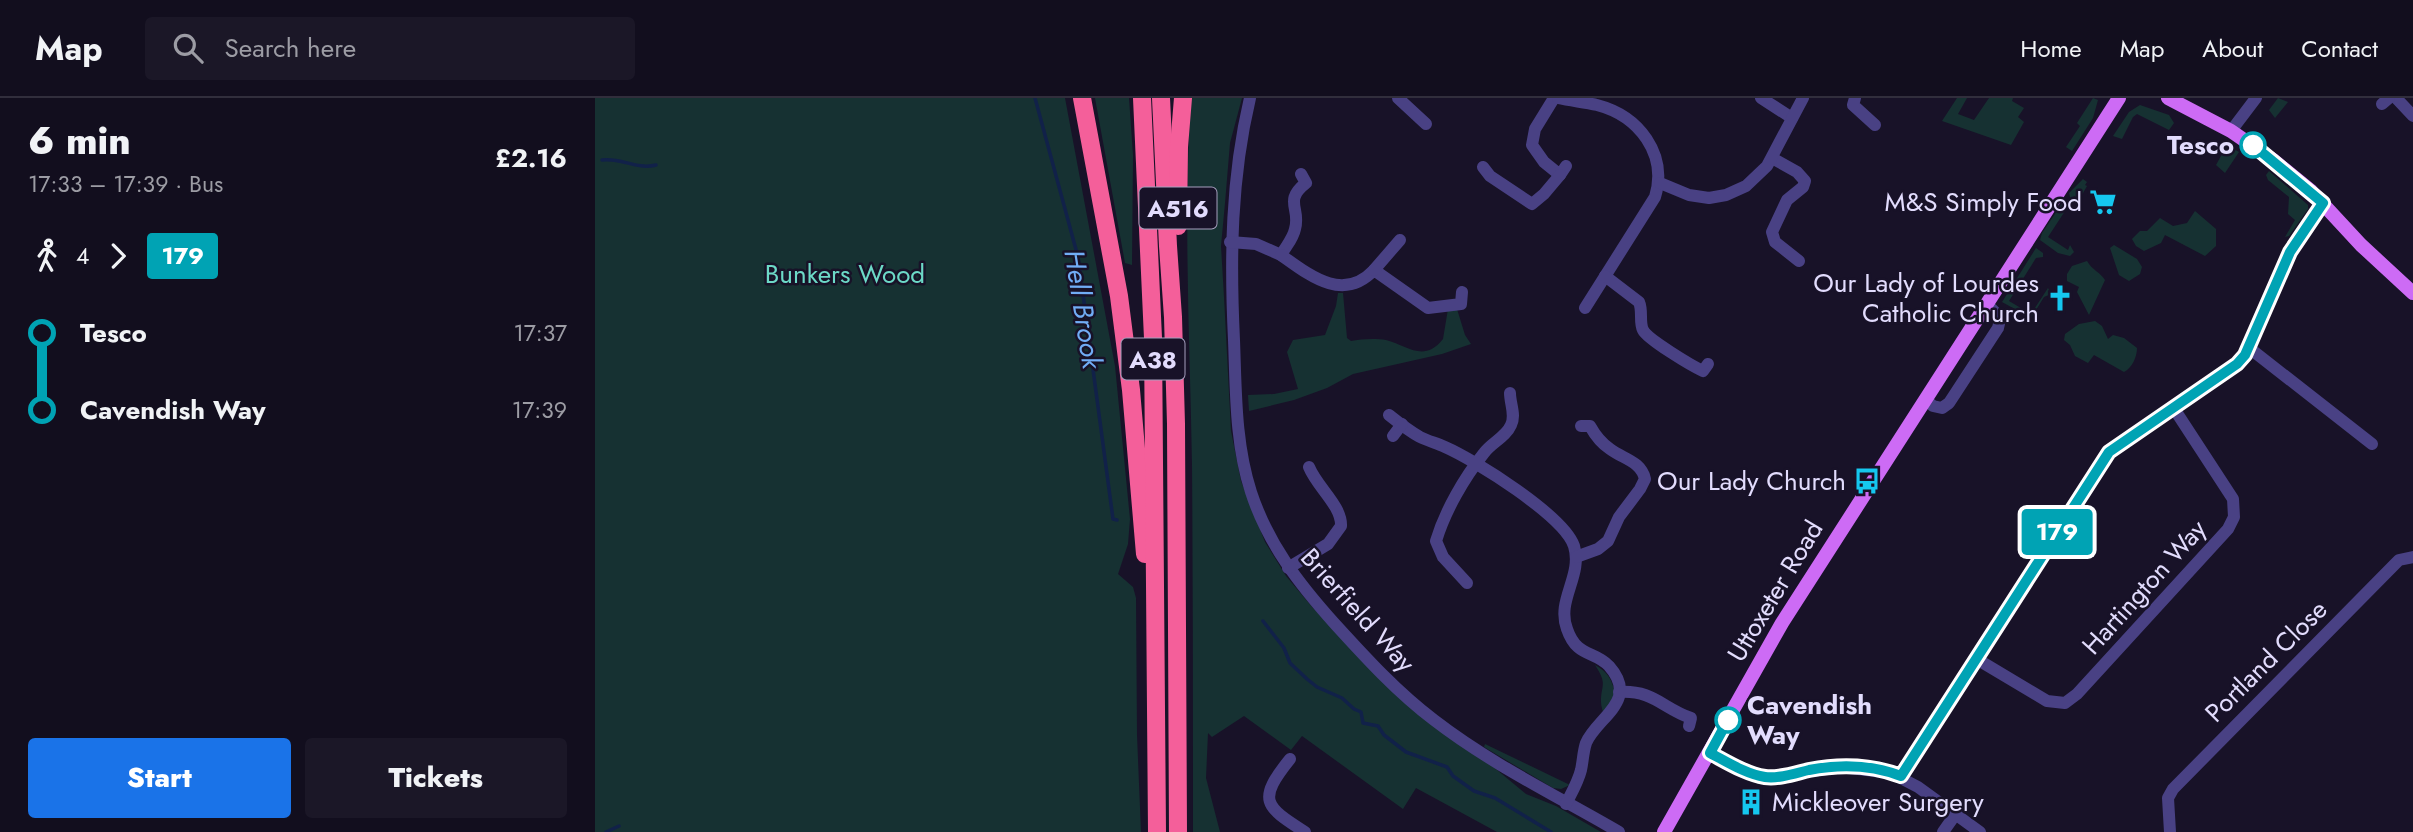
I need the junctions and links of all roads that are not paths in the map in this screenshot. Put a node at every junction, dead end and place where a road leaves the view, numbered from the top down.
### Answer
1 (1082, 98) edge
2 (1142, 98) edge
3 (1161, 98) edge
4 (1183, 98) edge
5 (1250, 98) edge
6 (1398, 98) edge
7 (1556, 98) edge
8 (1761, 98) edge
9 (1803, 98) edge
10 (1854, 98) edge
11 (2119, 98) edge
12 (2168, 98) edge
13 (2256, 98) edge
14 (2396, 98) edge
15 (1598, 102) edge
16 (2413, 116) edge
17 (1792, 118) junction
18 (1426, 124) dead end
19 (1875, 125) dead end
20 (2231, 131) junction
21 (1772, 158) junction
22 (1483, 167) dead end
23 (1301, 174) dead end
24 (1660, 183) junction
25 (2323, 203) junction
26 (1400, 240) dead end
27 (1230, 242) junction
28 (1281, 255) junction
29 (1799, 261) dead end
30 (1374, 270) junction
31 (1605, 276) junction
32 (1462, 292) dead end
33 (2413, 293) edge
34 (1587, 298) dead end
35 (1986, 304) junction
36 (1173, 317) junction
37 (2248, 347) junction
38 (1708, 364) dead end
39 (1510, 393) dead end
40 (1925, 399) junction
41 (2173, 407) junction
42 (1389, 415) dead end
43 (1402, 425) junction
44 (1581, 426) dead end
45 (1393, 436) dead end
46 (2372, 444) dead end
47 (1476, 464) junction
48 (1309, 467) dead end
49 (1576, 557) junction
50 (2413, 557) edge
51 (1288, 568) junction
52 (1467, 583) dead end
53 (1155, 620) junction
54 (1975, 658) junction
55 (1619, 692) junction
56 (1689, 726) dead end
57 (1710, 753) junction
58 (1290, 759) dead end
59 (1901, 776) junction
60 (1566, 804) junction
61 (1955, 816) junction
62 (1157, 832) edge
63 (1178, 832) edge
64 (1305, 832) edge
65 (1619, 832) edge
66 (1664, 832) edge
67 (1943, 832) edge
68 (1980, 832) edge
69 (2169, 832) edge

1 - 53 highway, A516
2 - 53 highway, A38
3 - 36 highway, A38
4 - 36 highway, A516
5 - 27 street, Brierfield Way
6 - 18 street
7 - 15 street
7 - 22 street
8 - 17 street
9 - 17 street
10 - 19 street
11 - 35 main road, Uttoxeter Road
12 - 20 main road
13 - 20 street
14 - 16 street
15 - 24 street
17 - 21 street
20 - 25 main road
21 - 24 street
21 - 29 street
23 - 28 street
24 - 31 street
25 - 33 main road
25 - 37 street
26 - 30 street
27 - 28 street
27 - 51 street, Brierfield Way
28 - 30 street
30 - 32 street
31 - 34 street
31 - 38 street
35 - 40 main road, Uttoxeter Road
35 - 40 street
36 - 63 highway, A38
37 - 41 street
37 - 46 street
39 - 47 street
40 - 57 main road, Uttoxeter Road
41 - 54 street
41 - 54 street, Hartington Way
42 - 43 street
43 - 45 street
43 - 47 street
44 - 49 street
47 - 49 street
47 - 52 street
48 - 51 street
49 - 55 street
50 - 69 street, Portland Close
51 - 60 street, Brierfield Way
53 - 62 highway, A38
54 - 59 street
55 - 56 street
55 - 60 street
57 - 59 street
57 - 66 main road, Uttoxeter Road
58 - 64 street
59 - 61 street
60 - 65 street, Brierfield Way
61 - 67 street
61 - 68 street

